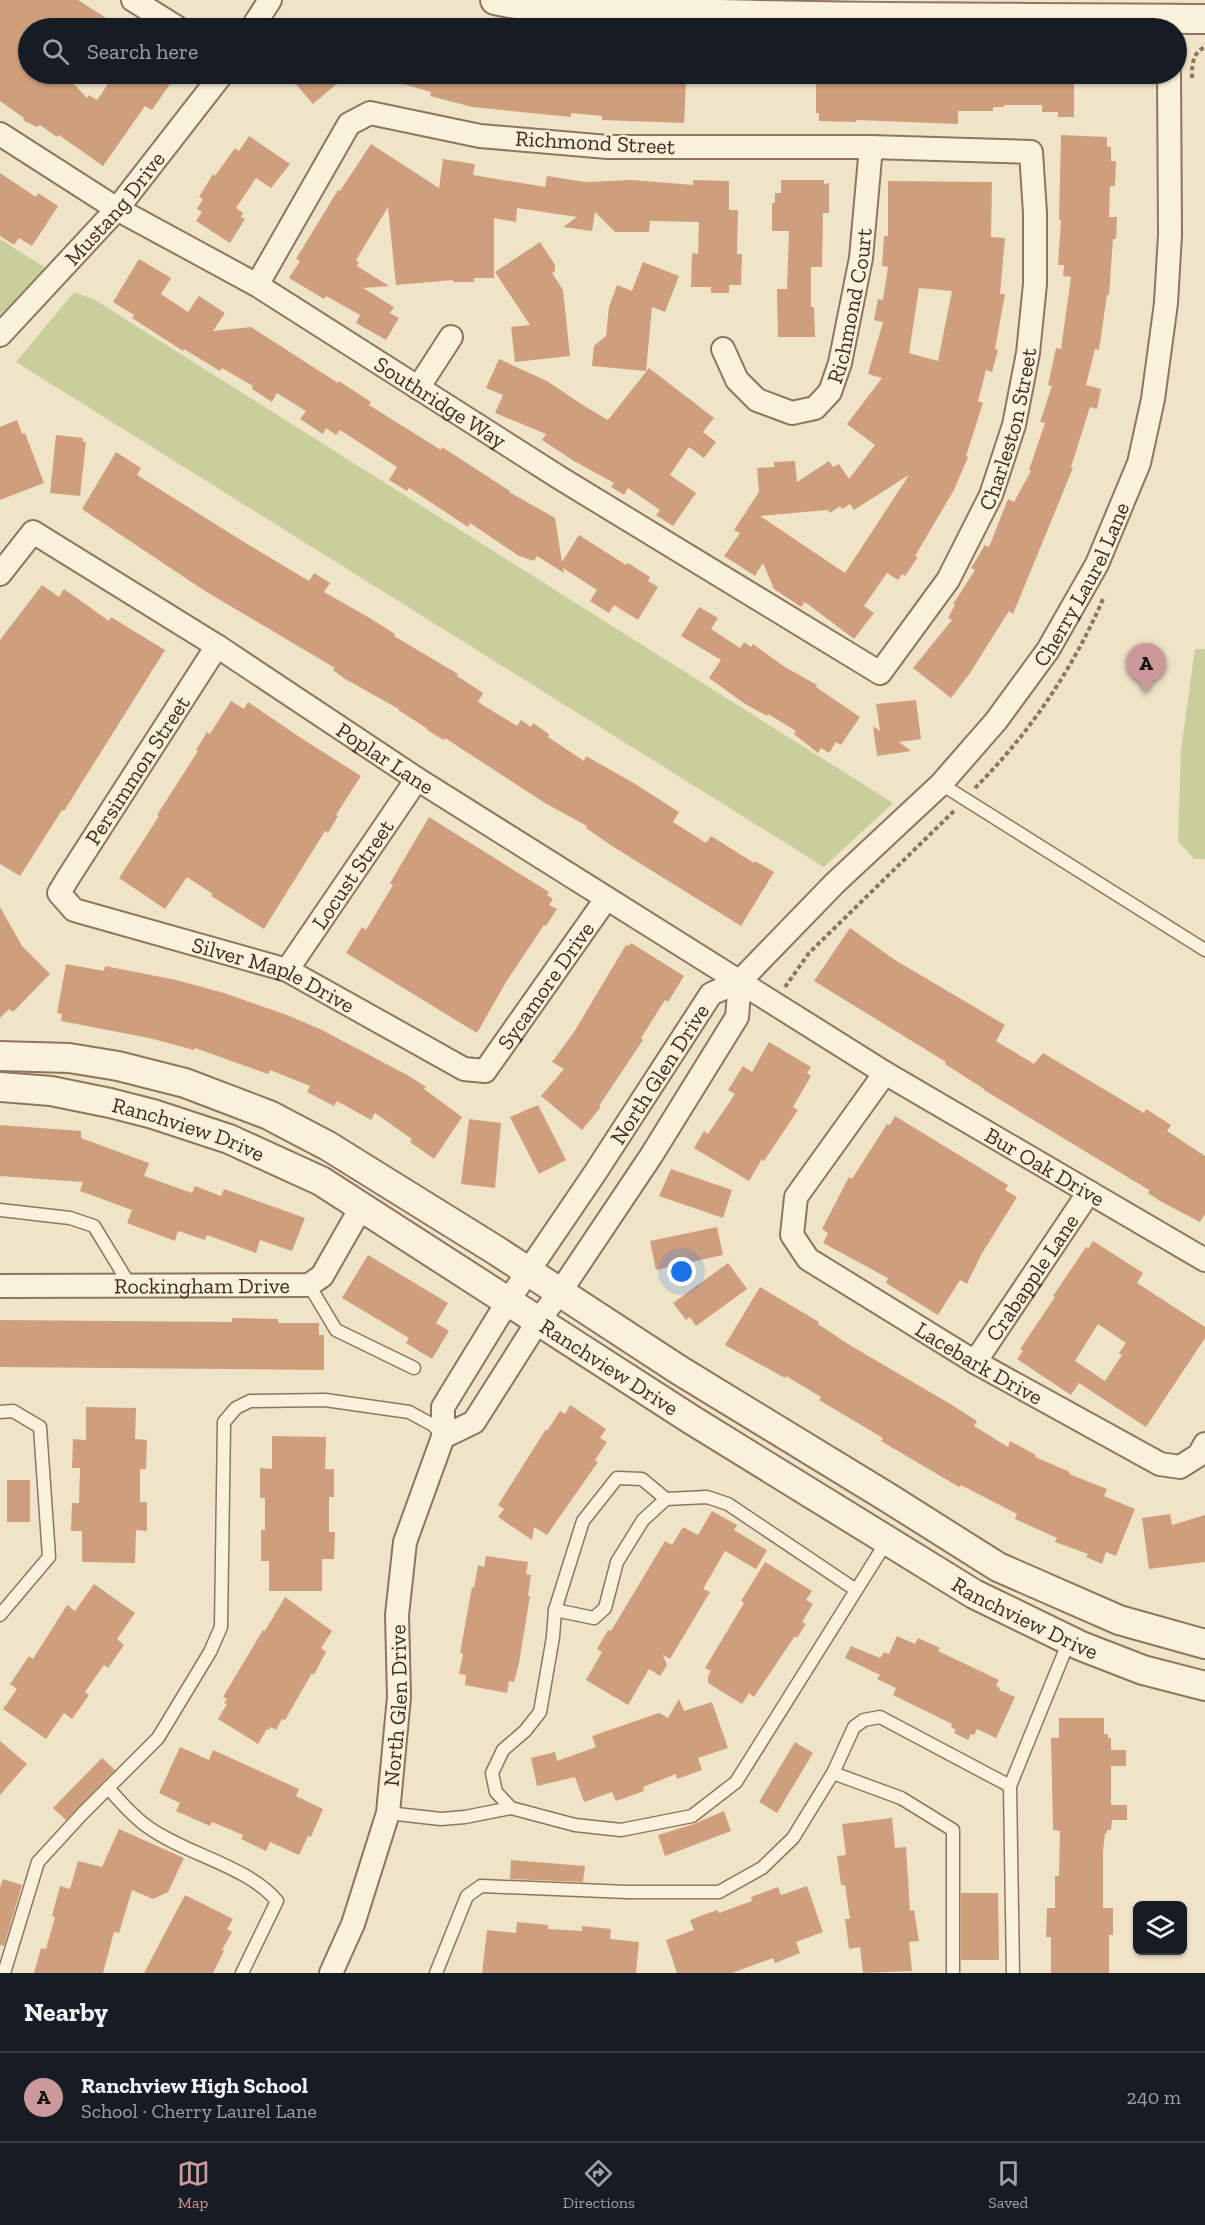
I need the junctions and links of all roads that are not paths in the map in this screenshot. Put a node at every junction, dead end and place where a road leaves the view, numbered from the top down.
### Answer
1 (133, 0) edge
2 (270, 0) edge
3 (495, 0) edge
4 (564, 5) edge
5 (1169, 12) edge
6 (162, 18) edge
7 (258, 18) edge
8 (1205, 19) edge
9 (214, 84) edge
10 (1169, 84) edge
11 (0, 134) edge
12 (871, 147) junction
13 (1031, 152) joint
14 (117, 209) junction
15 (257, 285) junction
16 (0, 336) edge
17 (451, 337) dead end
18 (723, 349) dead end
19 (418, 388) junction
20 (0, 574) edge
21 (217, 646) junction
22 (880, 674) joint
23 (417, 779) junction
24 (941, 784) junction
25 (59, 893) joint
26 (606, 898) junction
27 (1205, 950) edge
28 (287, 970) junction
29 (740, 981) junction
30 (774, 1002) joint
31 (0, 1056) edge
32 (118, 1066) junction
33 (485, 1071) joint
34 (885, 1073) junction
35 (0, 1087) edge
36 (110, 1103) junction
37 (1089, 1192) junction
38 (362, 1206) junction
39 (0, 1210) edge
40 (1205, 1260) edge
41 (528, 1271) junction
42 (309, 1285) junction
43 (0, 1286) edge
44 (131, 1287) junction
45 (560, 1292) junction
46 (508, 1301) junction
47 (538, 1321) junction
48 (975, 1362) junction
49 (414, 1368) dead end
50 (0, 1412) edge
51 (444, 1437) junction
52 (1205, 1444) edge
53 (666, 1499) junction
54 (887, 1540) junction
55 (856, 1590) junction
56 (555, 1610) junction
57 (0, 1613) edge
58 (1070, 1641) junction
59 (1205, 1644) edge
60 (1205, 1686) edge
61 (833, 1773) junction
62 (1010, 1786) junction
63 (108, 1788) junction
64 (511, 1808) junction
65 (388, 1813) junction
66 (4, 1973) edge
67 (242, 1973) edge
68 (331, 1973) edge
69 (436, 1973) edge
70 (953, 1973) edge
71 (1013, 1973) edge

1 - 6 street
2 - 7 street
3 - 4 street
4 - 5 street
5 - 8 street
9 - 14 street, Mustang Drive
10 - 24 street, Cherry Laurel Lane
11 - 14 street, Southridge Way
12 - 13 street, Richmond Street
12 - 15 street, Richmond Street
12 - 18 street, Richmond Court
13 - 22 street, Charleston Street
14 - 15 street, Southridge Way
14 - 16 street, Mustang Drive
15 - 19 street, Southridge Way
17 - 19 street
19 - 22 street, Southridge Way
20 - 21 street, Poplar Lane
21 - 23 street, Poplar Lane
21 - 25 street, Persimmon Street
23 - 26 street, Poplar Lane
23 - 28 street, Locust Street
24 - 27 lane
24 - 29 street, Cherry Laurel Lane
25 - 28 street, Silver Maple Drive
26 - 29 street, Poplar Lane
26 - 33 street, Sycamore Drive
28 - 33 street, Silver Maple Drive
29 - 30 street, Poplar Lane
29 - 41 street, North Glen Drive
29 - 45 street, North Glen Drive
30 - 34 street, Bur Oak Drive
31 - 32 street, Ranchview Drive
32 - 36 street
32 - 41 street, Ranchview Drive
34 - 37 street, Bur Oak Drive
34 - 48 street, Lacebark Drive
35 - 36 street, Ranchview Drive
36 - 38 street, Ranchview Drive
37 - 40 street, Bur Oak Drive
37 - 48 street, Crabapple Lane
38 - 42 street, Rockingham Drive
38 - 46 street, Ranchview Drive
39 - 44 lane
41 - 45 street, Ranchview Drive
41 - 46 street, North Glen Drive
42 - 44 street, Rockingham Drive
42 - 49 lane
43 - 44 street, Rockingham Drive
45 - 47 street, North Glen Drive
45 - 59 street, Ranchview Drive
46 - 47 street, Ranchview Drive
46 - 51 street, North Glen Drive
47 - 51 street, North Glen Drive
47 - 54 street, Ranchview Drive
48 - 52 street, Lacebark Drive
50 - 57 lane
51 - 63 lane
51 - 65 street, North Glen Drive
53 - 55 lane
53 - 56 lane
53 - 56 lane
54 - 55 lane
54 - 58 street, Ranchview Drive
55 - 64 lane
56 - 64 lane
58 - 60 street, Ranchview Drive
58 - 62 lane
61 - 62 lane
61 - 69 lane
61 - 70 lane
62 - 71 lane
63 - 66 lane
63 - 67 lane
64 - 65 lane
65 - 68 street, North Glen Drive

